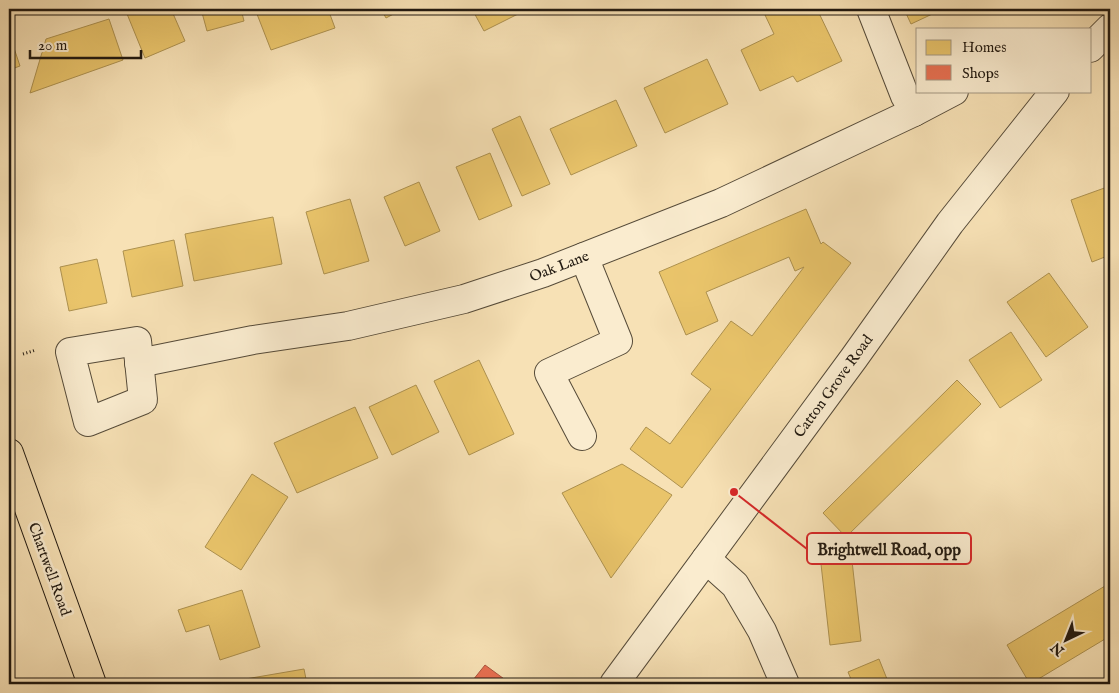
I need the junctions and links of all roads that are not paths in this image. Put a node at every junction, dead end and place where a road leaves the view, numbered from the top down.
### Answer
1 (872, 9) edge
2 (952, 92) edge
3 (1054, 92) edge
4 (914, 112) junction
5 (584, 257) junction
6 (139, 363) dead end
7 (582, 436) dead end
8 (9, 454) edge
9 (706, 559) junction
10 (92, 684) edge
11 (614, 684) edge
12 (785, 684) edge

1 - 4 street
2 - 4 street, Oak Lane
3 - 9 street, Catton Grove Road
4 - 5 street, Oak Lane
5 - 6 street, Oak Lane
5 - 7 street
8 - 10 highway, Chartwell Road
9 - 11 street, Catton Grove Road
9 - 12 street

